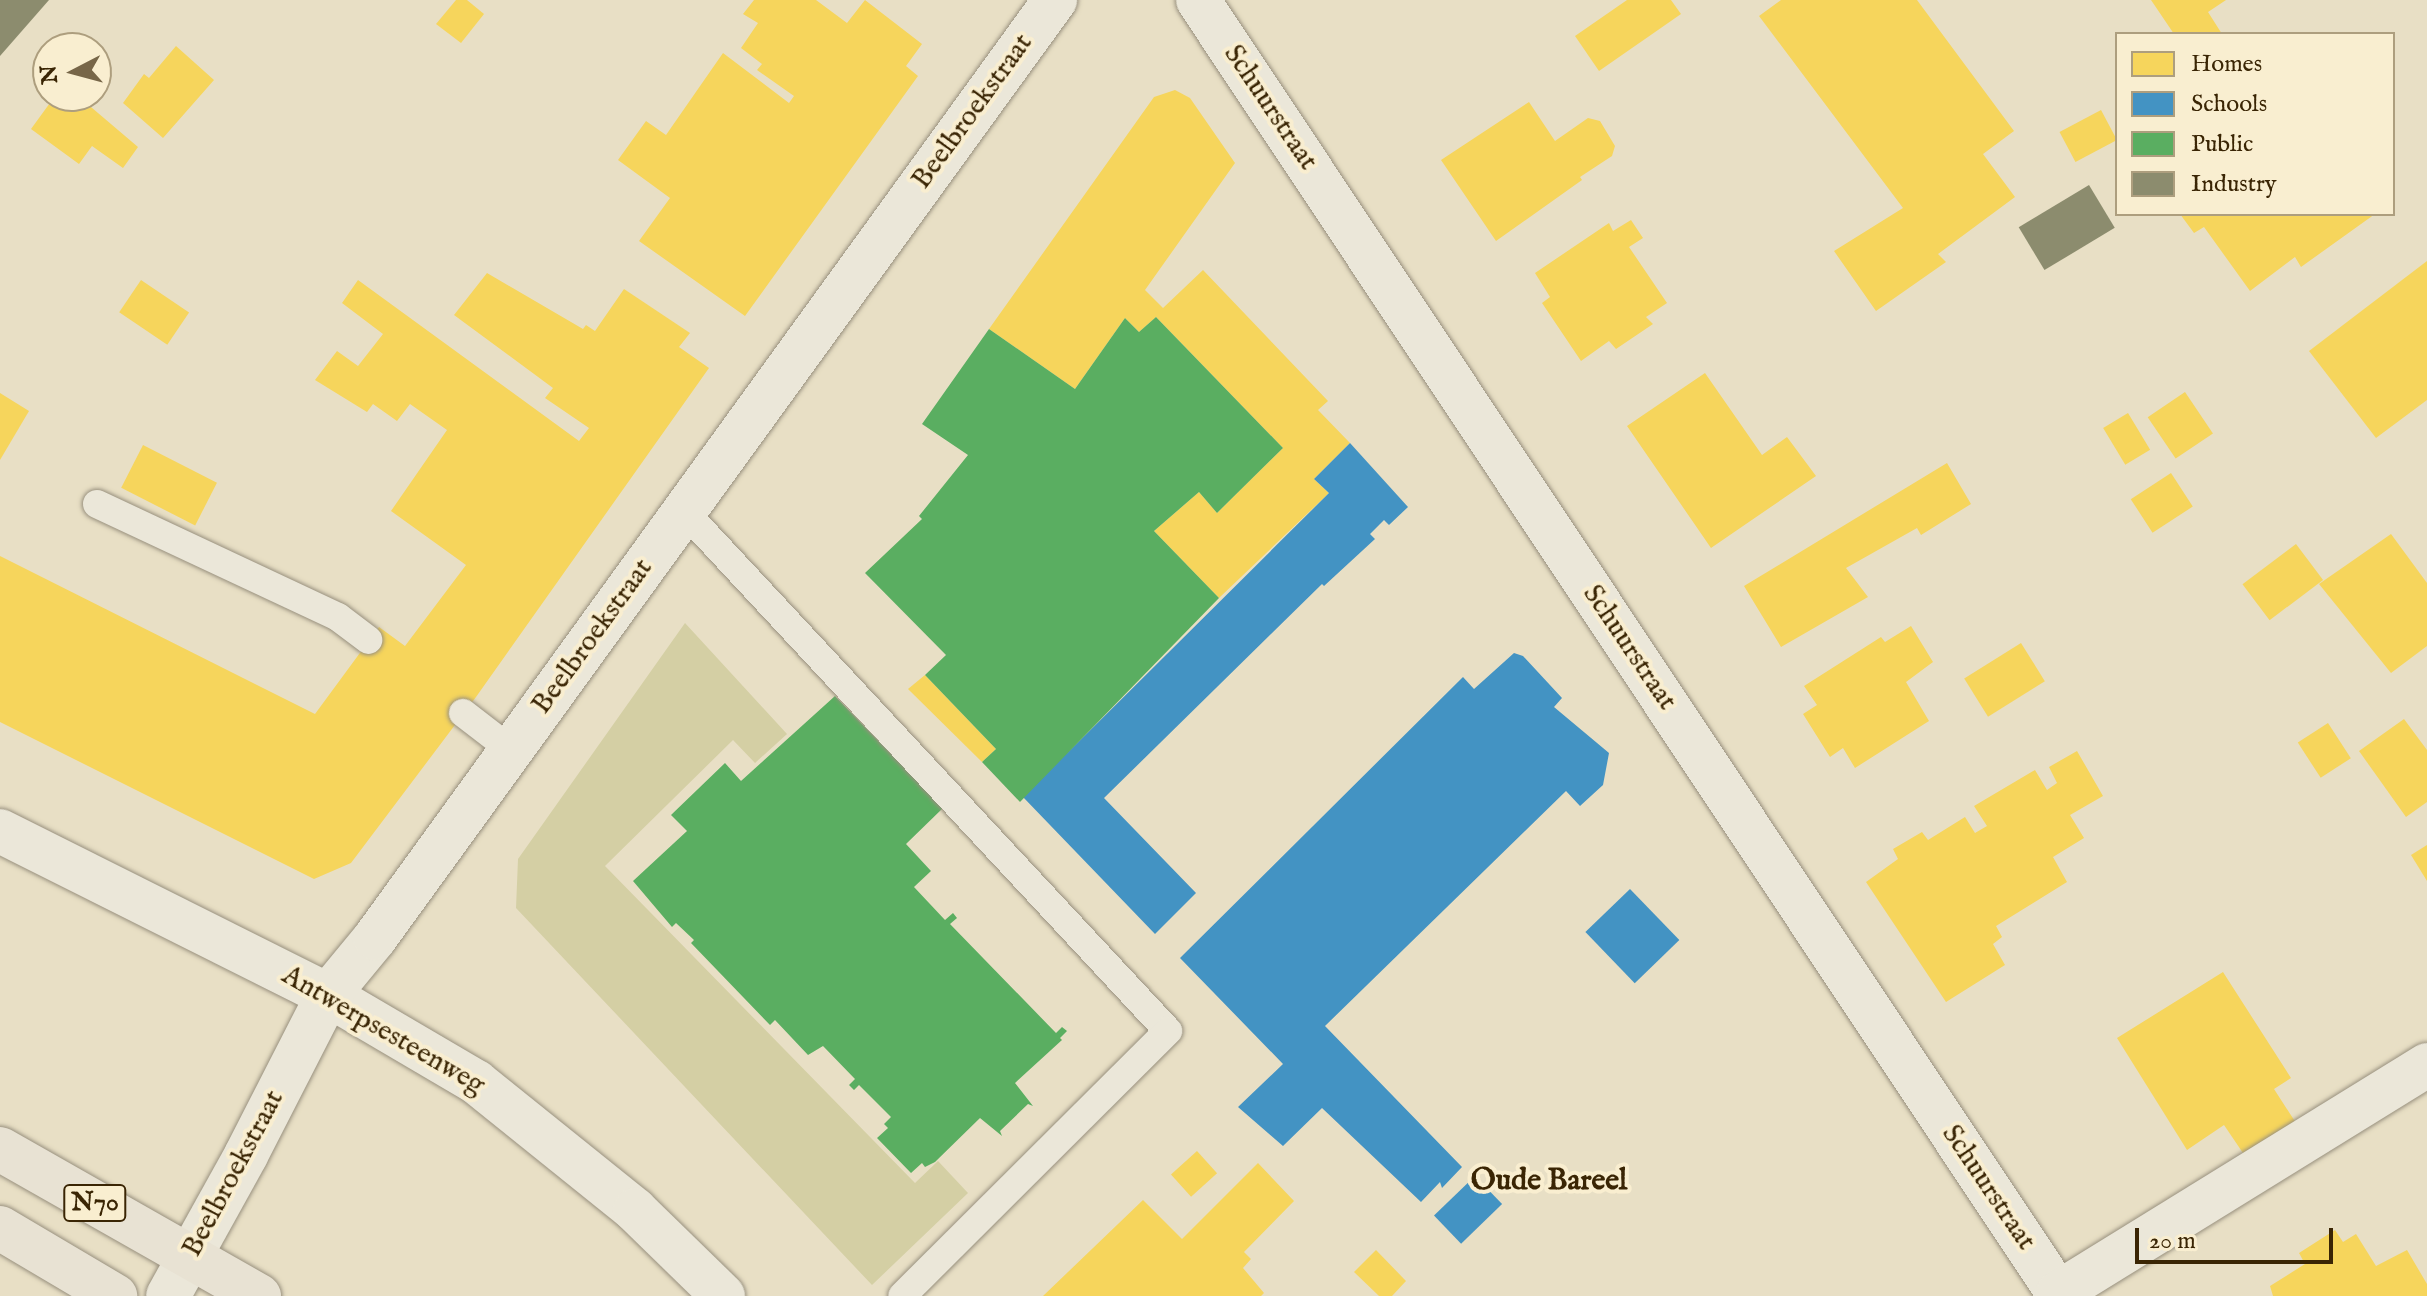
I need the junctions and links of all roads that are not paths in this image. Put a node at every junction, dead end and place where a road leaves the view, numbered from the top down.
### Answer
1 (1198, 0) edge
2 (1051, 1) edge
3 (97, 504) dead end
4 (684, 511) junction
5 (368, 640) dead end
6 (463, 713) dead end
7 (511, 750) junction
8 (0, 831) edge
9 (328, 995) junction
10 (2427, 1065) edge
11 (0, 1149) edge
12 (0, 1228) edge
13 (191, 1257) junction
14 (2059, 1294) edge
15 (115, 1296) edge
16 (168, 1296) edge
17 (259, 1296) edge
18 (723, 1296) edge
19 (902, 1296) edge

1 - 14 street, Schuurstraat
2 - 4 street, Beelbroekstraat
3 - 5 lane
4 - 7 street, Beelbroekstraat
4 - 19 lane
6 - 7 lane
7 - 9 street, Beelbroekstraat
8 - 9 street, Antwerpsesteenweg
9 - 13 street, Beelbroekstraat
9 - 18 street, Antwerpsesteenweg
10 - 14 street
11 - 13 main road, N70
12 - 15 main road, N70
13 - 16 street, Beelbroekstraat
13 - 17 main road, N70

